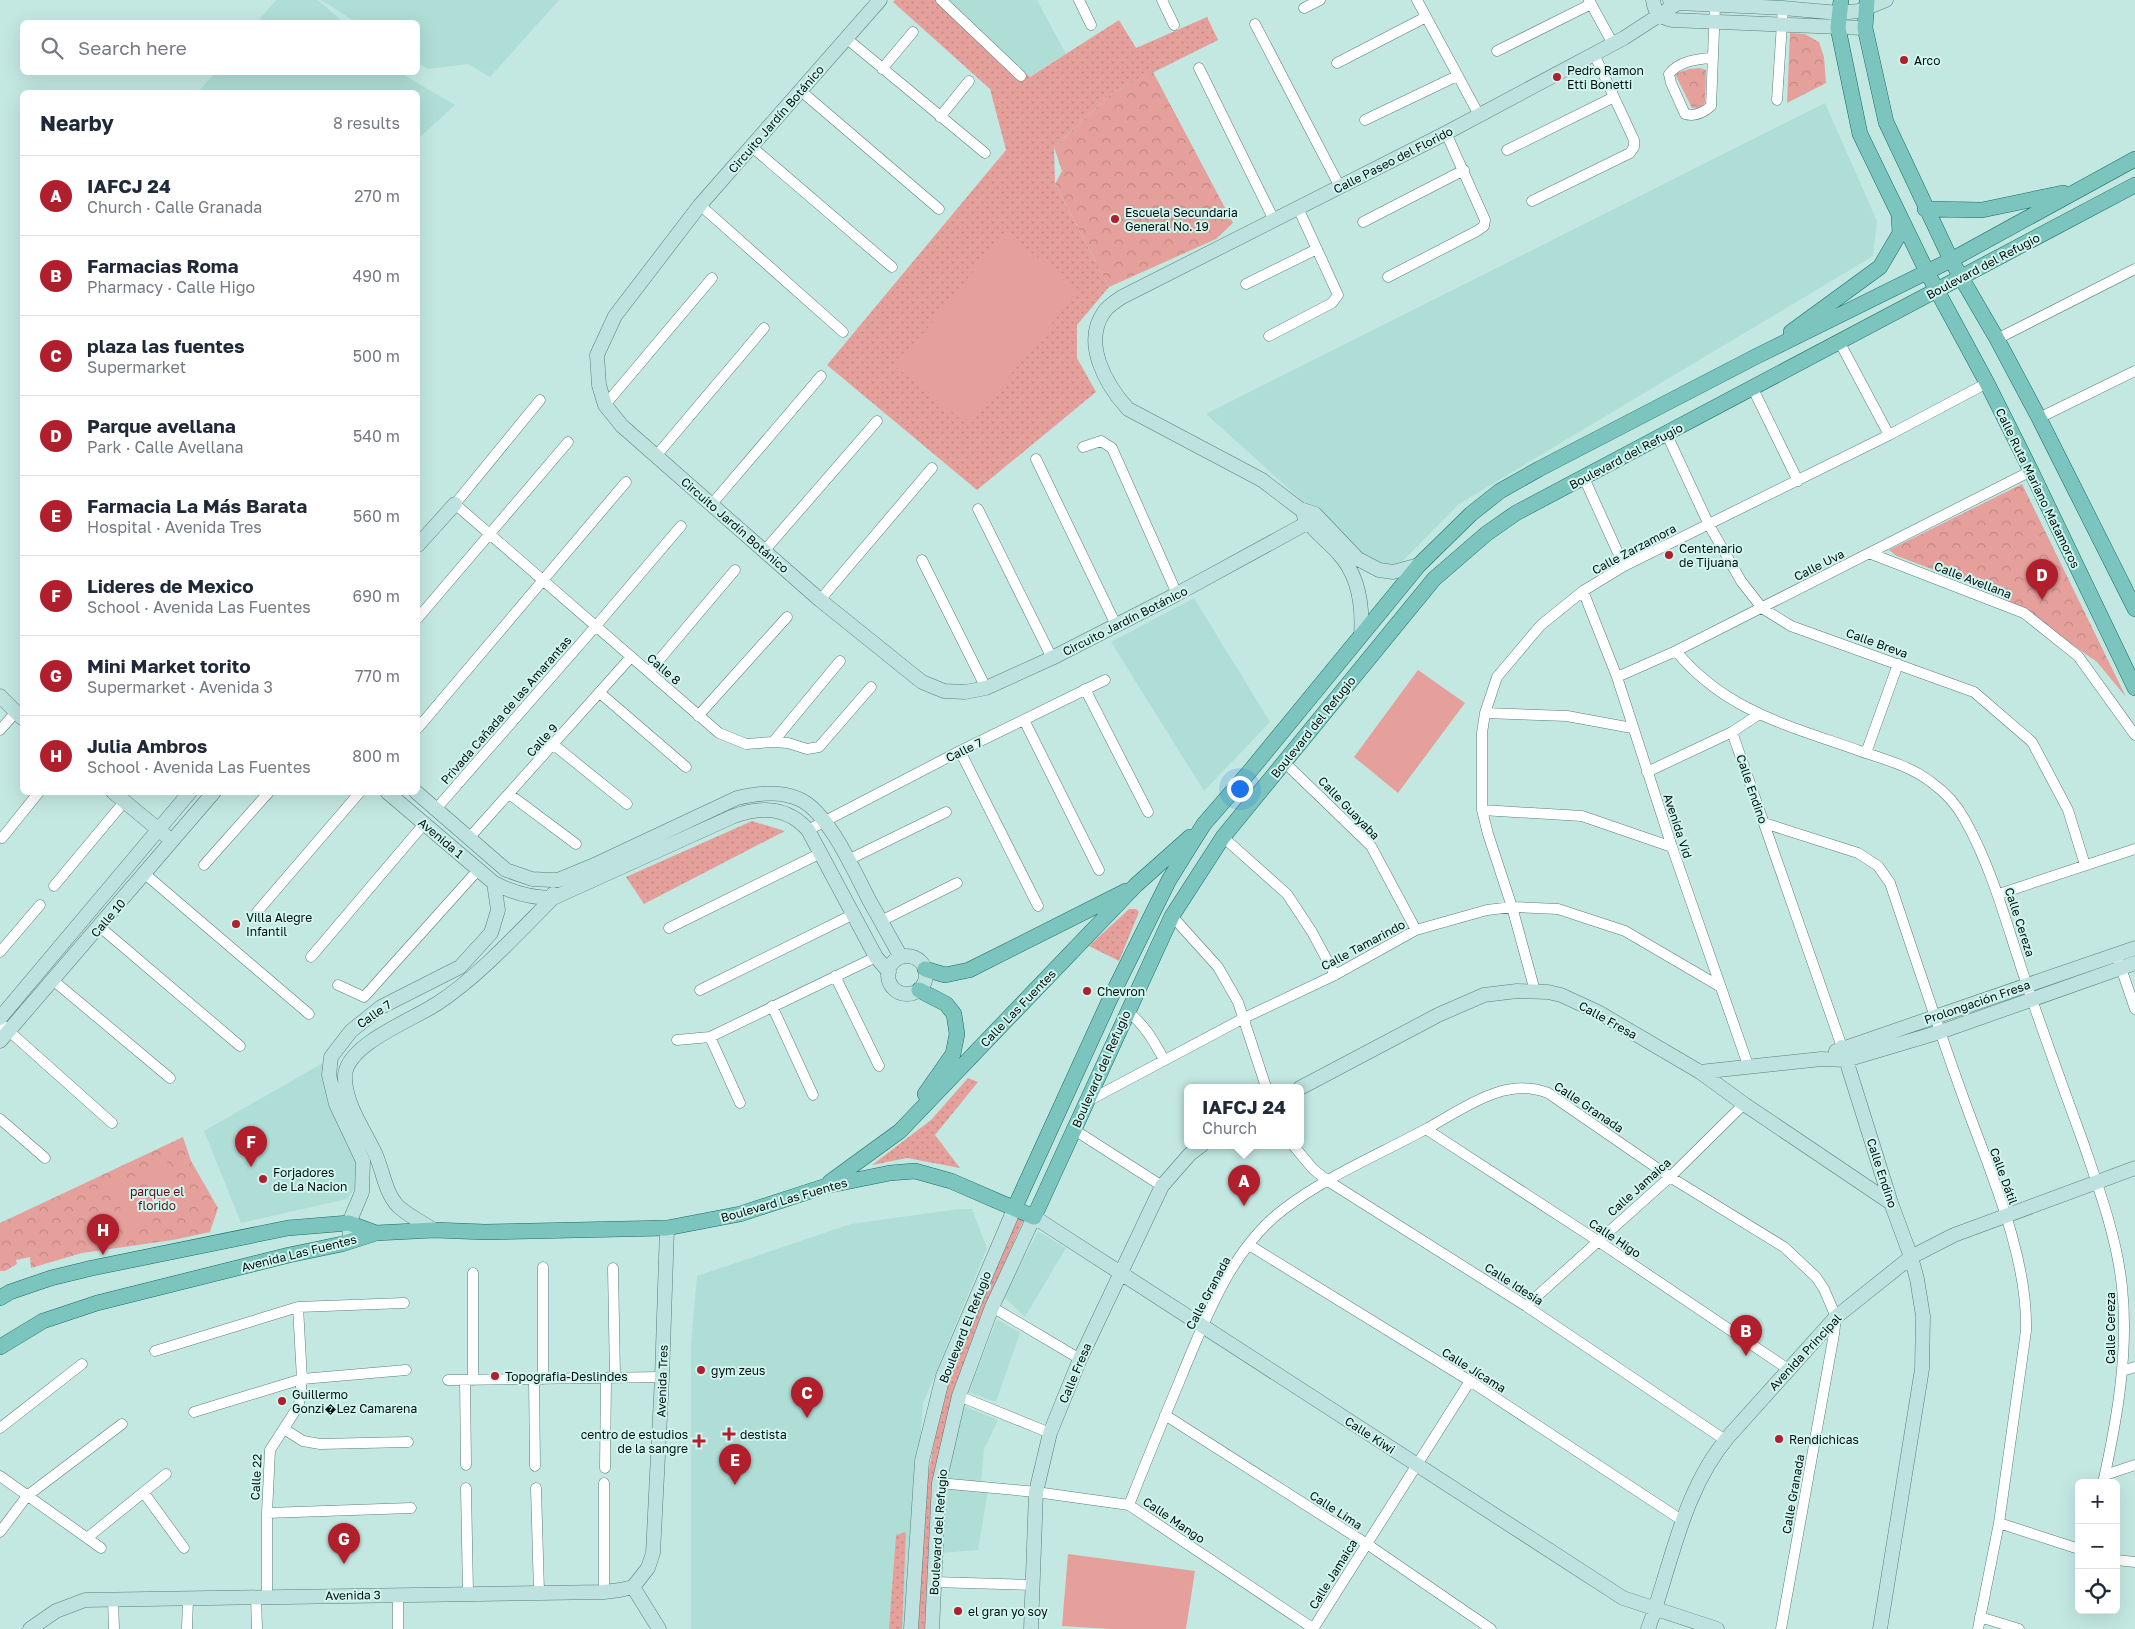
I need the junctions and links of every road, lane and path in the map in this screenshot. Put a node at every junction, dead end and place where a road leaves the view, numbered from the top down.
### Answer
1 (880, 0) edge
2 (941, 0) edge
3 (1080, 0) edge
4 (1162, 0) edge
5 (1320, 0) edge
6 (1417, 0) edge
7 (1653, 0) edge
8 (1886, 0) edge
9 (1590, 2) edge
10 (1674, 2) edge
11 (1867, 4) edge
12 (1715, 5) junction
13 (1304, 8) dead end
14 (1783, 8) junction
15 (1839, 14) edge
16 (1660, 16) junction
17 (1426, 17) junction
18 (1714, 22) junction
19 (1174, 24) dead end
20 (1255, 24) dead end
21 (1782, 24) junction
22 (1091, 26) dead end
23 (1865, 28) junction
24 (913, 32) dead end
25 (846, 38) junction
26 (1613, 44) junction
27 (1497, 51) dead end
28 (1594, 54) junction
29 (1712, 58) junction
30 (1337, 63) dead end
31 (1198, 68) dead end
32 (882, 69) junction
33 (1021, 76) dead end
34 (1457, 76) junction
35 (969, 81) dead end
36 (801, 91) junction
37 (1614, 97) junction
38 (1777, 100) dead end
39 (1479, 115) junction
40 (940, 117) junction
41 (1365, 120) dead end
42 (1446, 133) junction
43 (752, 147) junction
44 (1507, 150) dead end
45 (985, 153) dead end
46 (2135, 159) edge
47 (1464, 170) junction
48 (2135, 185) edge
49 (1340, 187) junction
50 (2077, 191) junction
51 (1532, 201) dead end
52 (700, 205) junction
53 (1298, 208) junction
54 (939, 209) dead end
55 (1925, 209) junction
56 (1899, 217) junction
57 (1274, 220) junction
58 (1363, 222) dead end
59 (1317, 248) junction
60 (1951, 260) junction
61 (892, 267) dead end
62 (2135, 269) edge
63 (1927, 272) junction
64 (1388, 277) dead end
65 (712, 278) dead end
66 (1961, 278) junction
67 (1246, 284) dead end
68 (1936, 291) junction
69 (764, 328) dead end
70 (843, 332) dead end
71 (1269, 336) dead end
72 (1997, 339) junction
73 (1840, 343) junction
74 (1755, 357) junction
75 (2135, 371) edge
76 (821, 376) dead end
77 (1987, 383) junction
78 (1753, 389) junction
79 (540, 400) dead end
80 (605, 404) junction
81 (2039, 418) junction
82 (877, 421) dead end
83 (1667, 435) junction
84 (1889, 435) junction
85 (568, 442) dead end
86 (1082, 447) dead end
87 (656, 456) junction
88 (1036, 458) dead end
89 (932, 468) dead end
90 (2031, 470) junction
91 (1584, 478) junction
92 (1798, 481) junction
93 (626, 482) dead end
94 (455, 504) junction
95 (711, 505) junction
96 (978, 509) dead end
97 (1311, 518) junction
98 (1709, 525) junction
99 (681, 526) dead end
100 (491, 534) junction
101 (420, 543) edge
102 (765, 550) junction
103 (1869, 553) junction
104 (922, 560) dead end
105 (1353, 562) junction
106 (1418, 565) junction
107 (1624, 566) junction
108 (735, 570) dead end
109 (544, 580) junction
110 (1583, 591) junction
111 (1177, 594) junction
112 (820, 600) junction
113 (1762, 608) junction
114 (2135, 609) edge
115 (420, 616) edge
116 (787, 617) dead end
117 (1116, 625) junction
118 (595, 627) junction
119 (1361, 636) junction
120 (1676, 651) junction
121 (632, 658) junction
122 (1052, 658) junction
123 (840, 661) dead end
124 (1898, 664) junction
125 (648, 672) junction
126 (1617, 677) junction
127 (1104, 680) dead end
128 (871, 687) dead end
129 (986, 688) junction
130 (2135, 688) edge
131 (1086, 689) junction
132 (600, 693) junction
133 (0, 696) edge
134 (1485, 713) junction
135 (19, 715) edge
136 (1758, 715) junction
137 (698, 716) junction
138 (1024, 720) junction
139 (420, 726) edge
140 (1632, 728) junction
141 (0, 730) edge
142 (1732, 732) junction
143 (2135, 735) edge
144 (772, 742) junction
145 (554, 745) junction
146 (960, 751) junction
147 (1866, 753) junction
148 (1284, 762) junction
149 (686, 766) dead end
150 (1647, 772) junction
151 (510, 794) junction
152 (37, 795) edge
153 (116, 795) edge
154 (187, 795) edge
155 (212, 795) edge
156 (266, 795) edge
157 (357, 795) edge
158 (391, 795) edge
159 (419, 795) edge
160 (124, 802) junction
161 (627, 804) dead end
162 (436, 809) junction
163 (1482, 810) junction
164 (408, 811) junction
165 (946, 812) dead end
166 (1148, 812) dead end
167 (824, 820) junction
168 (1764, 823) junction
169 (424, 824) junction
170 (1204, 824) junction
171 (158, 829) junction
172 (808, 830) junction
173 (1223, 837) junction
174 (2, 838) dead end
175 (469, 838) junction
176 (173, 842) junction
177 (576, 844) dead end
178 (1672, 847) junction
179 (2135, 849) edge
180 (821, 854) junction
181 (848, 860) junction
182 (204, 865) dead end
183 (2085, 865) junction
184 (478, 870) junction
185 (1099, 870) dead end
186 (145, 874) junction
187 (552, 880) junction
188 (494, 883) junction
189 (958, 883) dead end
190 (1136, 885) junction
191 (54, 886) dead end
192 (1999, 894) junction
193 (553, 898) junction
194 (40, 905) dead end
195 (1038, 906) dead end
196 (1512, 907) junction
197 (257, 912) dead end
198 (854, 914) junction
199 (1172, 916) junction
200 (881, 921) junction
201 (100, 927) junction
202 (669, 928) dead end
203 (1416, 930) junction
204 (2135, 948) edge
205 (0, 952) edge
206 (311, 957) dead end
207 (876, 957) junction
208 (901, 957) junction
209 (2119, 961) junction
210 (2135, 963) edge
211 (925, 969) junction
212 (889, 972) junction
213 (1335, 975) junction
214 (835, 976) junction
215 (54, 981) junction
216 (338, 985) dead end
217 (2027, 985) junction
218 (1719, 986) junction
219 (700, 990) dead end
220 (919, 990) junction
221 (1535, 991) junction
222 (2033, 1000) junction
223 (772, 1006) junction
224 (1106, 1008) junction
225 (2135, 1009) edge
226 (1127, 1011) junction
227 (309, 1014) dead end
228 (1934, 1017) junction
229 (0, 1018) edge
230 (1244, 1018) junction
231 (3, 1032) edge
232 (1940, 1032) junction
233 (710, 1037) junction
234 (677, 1040) dead end
235 (240, 1046) dead end
236 (1844, 1054) junction
237 (1164, 1060) junction
238 (879, 1066) dead end
239 (1749, 1068) junction
240 (1700, 1072) junction
241 (170, 1078) dead end
242 (1096, 1080) junction
243 (1265, 1084) edge
244 (1304, 1086) edge
245 (813, 1095) dead end
246 (1086, 1102) junction
247 (740, 1103) dead end
248 (1744, 1104) junction
249 (0, 1118) edge
250 (112, 1123) dead end
251 (1073, 1129) junction
252 (1426, 1129) junction
253 (900, 1131) junction
254 (1197, 1149) edge
255 (1296, 1149) edge
256 (376, 1154) junction
257 (45, 1158) dead end
258 (363, 1160) junction
259 (2135, 1168) edge
260 (1670, 1177) junction
261 (1328, 1181) junction
262 (2097, 1182) junction
263 (826, 1186) junction
264 (1162, 1186) junction
265 (1891, 1203) junction
266 (1015, 1207) junction
267 (2005, 1214) junction
268 (1034, 1217) junction
269 (348, 1223) junction
270 (666, 1228) junction
271 (434, 1230) junction
272 (376, 1233) junction
273 (350, 1241) junction
274 (1598, 1241) junction
275 (1249, 1246) junction
276 (1911, 1257) junction
277 (543, 1267) dead end
278 (613, 1268) dead end
279 (472, 1273) dead end
280 (1121, 1275) junction
281 (3, 1293) edge
282 (404, 1303) dead end
283 (1526, 1306) junction
284 (298, 1307) junction
285 (992, 1307) junction
286 (1836, 1317) junction
287 (1203, 1325) junction
288 (0, 1347) edge
289 (155, 1351) dead end
290 (1080, 1359) junction
291 (82, 1364) dead end
292 (2135, 1367) edge
293 (406, 1370) dead end
294 (1788, 1370) junction
295 (2122, 1371) junction
296 (662, 1377) junction
297 (610, 1378) junction
298 (302, 1379) junction
299 (538, 1379) junction
300 (448, 1380) dead end
301 (469, 1380) junction
302 (1470, 1381) junction
303 (959, 1396) junction
304 (194, 1412) dead end
305 (1165, 1415) junction
306 (122, 1424) dead end
307 (0, 1428) edge
308 (284, 1429) junction
309 (1050, 1433) junction
310 (1725, 1440) junction
311 (408, 1442) dead end
312 (466, 1464) dead end
313 (1417, 1465) junction
314 (2135, 1465) edge
315 (535, 1466) dead end
316 (605, 1468) dead end
317 (166, 1474) dead end
318 (0, 1476) edge
319 (2104, 1479) edge
320 (604, 1483) dead end
321 (940, 1483) junction
322 (466, 1488) dead end
323 (536, 1488) dead end
324 (919, 1489) junction
325 (1036, 1492) junction
326 (144, 1493) junction
327 (26, 1496) junction
328 (1129, 1505) junction
329 (411, 1508) dead end
330 (267, 1512) junction
331 (1683, 1521) junction
332 (1998, 1523) junction
333 (0, 1532) edge
334 (87, 1538) junction
335 (1367, 1544) junction
336 (101, 1548) dead end
337 (184, 1548) dead end
338 (2075, 1548) edge
339 (2120, 1560) edge
340 (2135, 1562) edge
341 (933, 1579) junction
342 (633, 1586) junction
343 (1033, 1586) junction
344 (539, 1592) junction
345 (604, 1592) junction
346 (468, 1593) junction
347 (398, 1594) junction
348 (262, 1597) junction
349 (188, 1598) junction
350 (113, 1599) junction
351 (1655, 1608) junction
352 (1980, 1617) junction
353 (30, 1629) edge
354 (114, 1629) edge
355 (187, 1629) edge
356 (257, 1629) edge
357 (398, 1629) edge
358 (659, 1629) edge
359 (911, 1629) edge
360 (932, 1629) edge
361 (1031, 1629) edge
362 (1314, 1629) edge
363 (1491, 1629) edge
364 (1648, 1629) edge
365 (1717, 1629) edge
366 (1781, 1629) edge
367 (1880, 1629) edge
368 (1978, 1629) edge
369 (2018, 1629) edge

1 - 25 street, Circuito Jardín Botánico
2 - 33 street
3 - 22 street
4 - 19 street
5 - 13 street
6 - 17 street
7 - 16 street
8 - 11 street
9 - 26 street
9 - 27 street
10 - 12 street
10 - 16 street, Calle Paseo del Florido
11 - 15 street
11 - 23 main road
12 - 14 street
12 - 18 street
14 - 15 street
14 - 21 street
15 - 21 street
15 - 23 street
15 - 56 main road, Calle Ruta Mariano Matamoros
16 - 18 street
16 - 26 street, Calle Paseo del Florido
17 - 30 street
17 - 34 street
18 - 21 street
18 - 29 street
20 - 49 street
21 - 38 street
23 - 55 main road
24 - 32 street
25 - 32 street
25 - 36 street, Circuito Jardín Botánico
26 - 28 street, Calle Paseo del Florido
28 - 37 street
28 - 39 street, Calle Paseo del Florido
29 - 29 street
31 - 57 street
32 - 40 street
34 - 39 street
34 - 41 street
35 - 40 street
36 - 43 street, Circuito Jardín Botánico
36 - 54 street
37 - 44 street
37 - 51 street
39 - 42 street, Calle Paseo del Florido
40 - 45 street
42 - 47 street
42 - 49 street, Calle Paseo del Florido
43 - 52 street, Circuito Jardín Botánico
43 - 61 street
46 - 50 main road, Boulevard del Refugio
47 - 58 street
47 - 64 street
48 - 66 main road, Boulevard del Refugio
49 - 53 street, Calle Paseo del Florido
50 - 55 main road
50 - 60 main road, Boulevard del Refugio
52 - 70 street
52 - 80 street, Circuito Jardín Botánico
53 - 57 street, Calle Paseo del Florido
53 - 59 street
55 - 60 main road
56 - 63 main road, Calle Ruta Mariano Matamoros
56 - 74 main road
57 - 97 street, Calle Paseo del Florido
59 - 67 street
59 - 71 street
60 - 63 main road, Boulevard del Refugio
60 - 66 main road
62 - 72 street
63 - 68 main road, Calle Ruta Mariano Matamoros
63 - 74 main road, Boulevard del Refugio
65 - 80 street
66 - 68 main road, Boulevard del Refugio
66 - 72 main road
68 - 73 main road, Boulevard del Refugio
68 - 77 main road, Calle Ruta Mariano Matamoros
69 - 87 street
72 - 81 main road
73 - 78 main road, Boulevard del Refugio
73 - 84 street
74 - 106 main road, Boulevard del Refugio
75 - 81 street
76 - 95 street
77 - 84 street, Calle Zarzamora
77 - 90 main road, Calle Ruta Mariano Matamoros
78 - 83 main road, Boulevard del Refugio
78 - 92 street
79 - 94 street
80 - 87 street, Circuito Jardín Botánico
81 - 114 main road
82 - 102 street
83 - 91 main road, Boulevard del Refugio
83 - 98 street, Calle Breva
84 - 92 street, Calle Zarzamora
85 - 100 street
86 - 111 street
87 - 95 street, Circuito Jardín Botánico
88 - 117 street
89 - 112 street
90 - 103 street, Calle Uva
90 - 130 main road, Calle Ruta Mariano Matamoros
91 - 107 street
91 - 148 main road, Boulevard del Refugio
92 - 98 street, Calle Zarzamora
93 - 109 street
94 - 100 street, Calle 8
94 - 101 street
95 - 102 street, Circuito Jardín Botánico
96 - 122 street
97 - 105 street
97 - 111 street, Circuito Jardín Botánico
98 - 107 street, Calle Zarzamora
98 - 113 street, Calle Breva
99 - 118 street, Privada Cañada de las Amarantas
100 - 109 street, Calle 8
100 - 115 street
102 - 112 street, Circuito Jardín Botánico
103 - 113 street, Calle Uva
103 - 143 street, Calle Avellana
104 - 129 street
105 - 106 street
105 - 119 street
106 - 119 main road, Boulevard del Refugio
107 - 110 street, Calle Zarzamora
108 - 125 street
109 - 118 street, Calle 8
109 - 139 street
110 - 126 street, Avenida Vid
110 - 134 street, Calle Zarzamora
111 - 117 street, Circuito Jardín Botánico
112 - 129 street, Circuito Jardín Botánico
113 - 120 street, Calle Uva
113 - 124 street, Calle Breva
116 - 137 street
117 - 122 street, Circuito Jardín Botánico
118 - 121 street, Calle 8
118 - 162 street, Privada Cañada de las Amarantas
119 - 170 main road, Boulevard del Refugio
120 - 126 street, Calle Uva
120 - 136 street, Calle Cereza
121 - 125 street, Calle 8
121 - 132 street, Calle 9
122 - 129 street, Circuito Jardín Botánico
123 - 144 street
124 - 147 street
124 - 183 street, Calle Breva
125 - 137 street, Calle 8
126 - 140 street, Avenida Vid
127 - 131 street, Calle 7
128 - 144 street, Calle 8
131 - 138 street, Calle 7
131 - 166 street
132 - 145 street, Calle 9
132 - 149 street
133 - 135 street
134 - 140 street
134 - 163 street, Calle Zarzamora
135 - 141 street
136 - 142 street
136 - 147 street, Calle Cereza
137 - 144 street, Calle 8
138 - 146 street, Calle 7
138 - 185 street
140 - 150 street, Avenida Vid
142 - 150 street
142 - 168 street, Calle Endino
145 - 151 street, Calle 9
145 - 161 street
146 - 167 street, Calle 7
146 - 195 street
147 - 192 street, Calle Cereza
148 - 173 main road, Boulevard del Refugio
148 - 203 street, Calle Guayaba
150 - 178 street, Avenida Vid
151 - 175 street, Calle 9
151 - 177 street
152 - 174 street
153 - 160 street
154 - 171 street, Calle 10
155 - 176 street, Calle 10
156 - 182 street
157 - 197 street
158 - 164 street, Avenida 1
159 - 162 street, Avenida 1
159 - 164 street
160 - 171 street
160 - 191 street
162 - 175 street, Avenida 1
163 - 178 street
163 - 196 street, Calle Zarzamora
164 - 169 street, Avenida 1
165 - 181 street
167 - 172 street, Calle 7
167 - 181 street
167 - 187 street
168 - 228 street, Calle Dátil
168 - 236 street, Calle Endino
169 - 184 street, Avenida 1
169 - 206 street
170 - 190 main road, Calle Las Fuentes
170 - 224 main road, Boulevard del Refugio
171 - 176 street
171 - 229 street, Calle 10
172 - 180 street
172 - 193 street, Calle 7
173 - 199 main road, Boulevard del Refugio
173 - 213 street
175 - 187 street, Avenida 1
176 - 186 street, Calle 10
178 - 218 street, Avenida Vid
179 - 183 street
180 - 198 street
180 - 202 street
181 - 200 street
183 - 192 street
184 - 188 street, Avenida 1
184 - 216 street
186 - 201 street, Calle 10
186 - 227 street
187 - 193 street
188 - 193 street
188 - 258 street, Calle 7
189 - 200 street
190 - 211 main road
190 - 253 main road, Calle Las Fuentes
192 - 217 street, Calle Cereza
193 - 256 street, Calle 7
194 - 205 street
196 - 203 street, Calle Tamarindo
196 - 218 street, Calle Tamarindo
196 - 221 street, Calle Zarzamora
198 - 207 street
198 - 219 street
199 - 226 main road, Boulevard del Refugio
199 - 230 street
200 - 208 street
201 - 215 street, Calle 10
201 - 235 street
203 - 213 street, Calle Tamarindo
204 - 209 street, Prolongación Fresa
207 - 212 street
207 - 214 street
208 - 211 street
208 - 212 street
209 - 210 street, Prolongación Fresa
209 - 217 street, Prolongación Fresa
209 - 222 street, Prolongación Fresa
209 - 225 street
211 - 220 street
212 - 220 street
213 - 230 street, Calle Tamarindo
214 - 223 street
214 - 238 street
215 - 231 street, Calle 10
215 - 241 street
217 - 222 street, Calle Cereza
217 - 228 street, Prolongación Fresa
218 - 239 street, Avenida Vid
220 - 253 main road
221 - 240 street, Calle Fresa
221 - 244 street, Calle Fresa
222 - 232 street, Prolongación Fresa
222 - 262 street, Calle Cereza
223 - 233 street
223 - 245 street
224 - 242 main road
224 - 266 main road, Boulevard del Refugio
226 - 237 street
226 - 242 main road, Boulevard del Refugio
228 - 232 street, Calle Dátil
228 - 236 street, Prolongación Fresa
230 - 237 street, Calle Tamarindo
230 - 243 street
231 - 250 street
232 - 236 street, Prolongación Fresa
232 - 267 street, Calle Dátil
233 - 234 street
233 - 247 street
236 - 239 street, Prolongación Fresa
236 - 265 street, Calle Endino
237 - 246 street, Calle Tamarindo
239 - 240 street, Prolongación Fresa
240 - 248 street, Calle Fresa
242 - 246 main road, Boulevard del Refugio
246 - 251 main road, Boulevard del Refugio
248 - 260 street, Calle Jamaica
248 - 265 street, Calle Fresa
249 - 257 street
251 - 264 street
251 - 268 main road, Boulevard del Refugio
252 - 260 street, Calle Granada
252 - 261 street, Calle Granada
252 - 274 street, Calle Higo
253 - 263 main road, Calle Las Fuentes
254 - 264 street, Calle Fresa
255 - 261 street, Calle Idesia
256 - 258 street
256 - 271 street, Calle 7
258 - 269 street, Calle 7
259 - 262 street, Avenida Principal
260 - 274 street, Calle Jamaica
260 - 286 street, Calle Granada
261 - 275 street, Calle Granada
261 - 283 street, Calle Idesia
262 - 267 street, Avenida Principal
262 - 295 street, Calle Cereza
263 - 266 main road, Boulevard Las Fuentes
263 - 270 main road, Boulevard Las Fuentes
264 - 280 street, Calle Fresa
265 - 276 street, Calle Endino
266 - 268 main road, Boulevard Las Fuentes
266 - 324 street, Boulevard El Refugio
267 - 276 street, Avenida Principal
267 - 332 street, Calle Dátil
268 - 280 street, Calle Kiwi
268 - 285 street, Boulevard del Refugio
269 - 272 main road, Avenida Las Fuentes
269 - 273 street
269 - 281 main road, Avenida Las Fuentes
270 - 271 main road, Boulevard Las Fuentes
270 - 296 street, Avenida Tres
271 - 272 main road, Boulevard Las Fuentes
272 - 273 main road, Avenida Las Fuentes
273 - 288 main road, Avenida Las Fuentes
274 - 283 street, Calle Jamaica
274 - 294 street, Calle Higo
275 - 287 street, Calle Granada
275 - 302 street, Calle Jícama
276 - 286 street, Avenida Principal
276 - 367 street, Calle Endino
277 - 299 street
278 - 297 street
279 - 301 street
280 - 287 street, Calle Kiwi
280 - 290 street, Calle Fresa
282 - 284 street
283 - 310 street, Calle Idesia
284 - 289 street
284 - 298 street, Calle 22
285 - 290 street
285 - 303 street, Boulevard del Refugio
286 - 294 street, Avenida Principal
286 - 366 street, Calle Granada
287 - 305 street, Calle Granada
287 - 313 street, Calle Kiwi
290 - 309 street, Calle Fresa
291 - 307 street
292 - 295 street
293 - 298 street
294 - 310 street, Avenida Principal
295 - 319 street, Calle Cereza
296 - 297 street
296 - 342 street, Avenida Tres
297 - 299 street
297 - 316 street
298 - 304 street
298 - 308 street, Calle 22
299 - 301 street
299 - 315 street
300 - 301 street
301 - 312 street
302 - 313 street, Calle Jamaica
302 - 331 street, Calle Jícama
303 - 309 street
303 - 321 street, Boulevard del Refugio
305 - 328 street, Calle Granada
305 - 335 street, Calle Lima
306 - 327 street
308 - 311 street
308 - 330 street, Calle 22
309 - 325 street, Calle Fresa
310 - 331 street, Avenida Principal
313 - 335 street, Calle Jamaica
313 - 351 street, Calle Kiwi
314 - 319 street
317 - 326 street
318 - 327 street
320 - 345 street
321 - 325 street, Calle Mango
321 - 341 street, Boulevard del Refugio
322 - 346 street
323 - 344 street
324 - 341 street
324 - 359 street, Boulevard El Refugio
325 - 328 street, Calle Mango
325 - 343 street, Calle Fresa
326 - 334 street
326 - 337 street
327 - 333 street
327 - 334 street
328 - 362 street, Calle Mango
329 - 330 street
330 - 348 street, Calle 22
331 - 351 street, Avenida Principal
332 - 338 street
332 - 352 street, Calle Dátil
334 - 336 street
335 - 362 street, Calle Jamaica
335 - 363 street, Calle Lima
339 - 340 street
341 - 343 street
341 - 360 street, Boulevard del Refugio
342 - 345 street, Avenida 3
342 - 358 street
343 - 361 street, Calle Fresa
344 - 345 street, Avenida 3
344 - 346 street, Avenida 3
346 - 347 street, Avenida 3
347 - 348 street, Avenida 3
347 - 357 street
348 - 349 street, Avenida 3
348 - 356 street, Calle 22
349 - 350 street, Avenida 3
349 - 355 street
350 - 353 street, Avenida 3
350 - 354 street
351 - 364 street, Avenida Principal
351 - 365 street, Calle Kiwi
352 - 368 street, Calle Dátil
352 - 369 street

